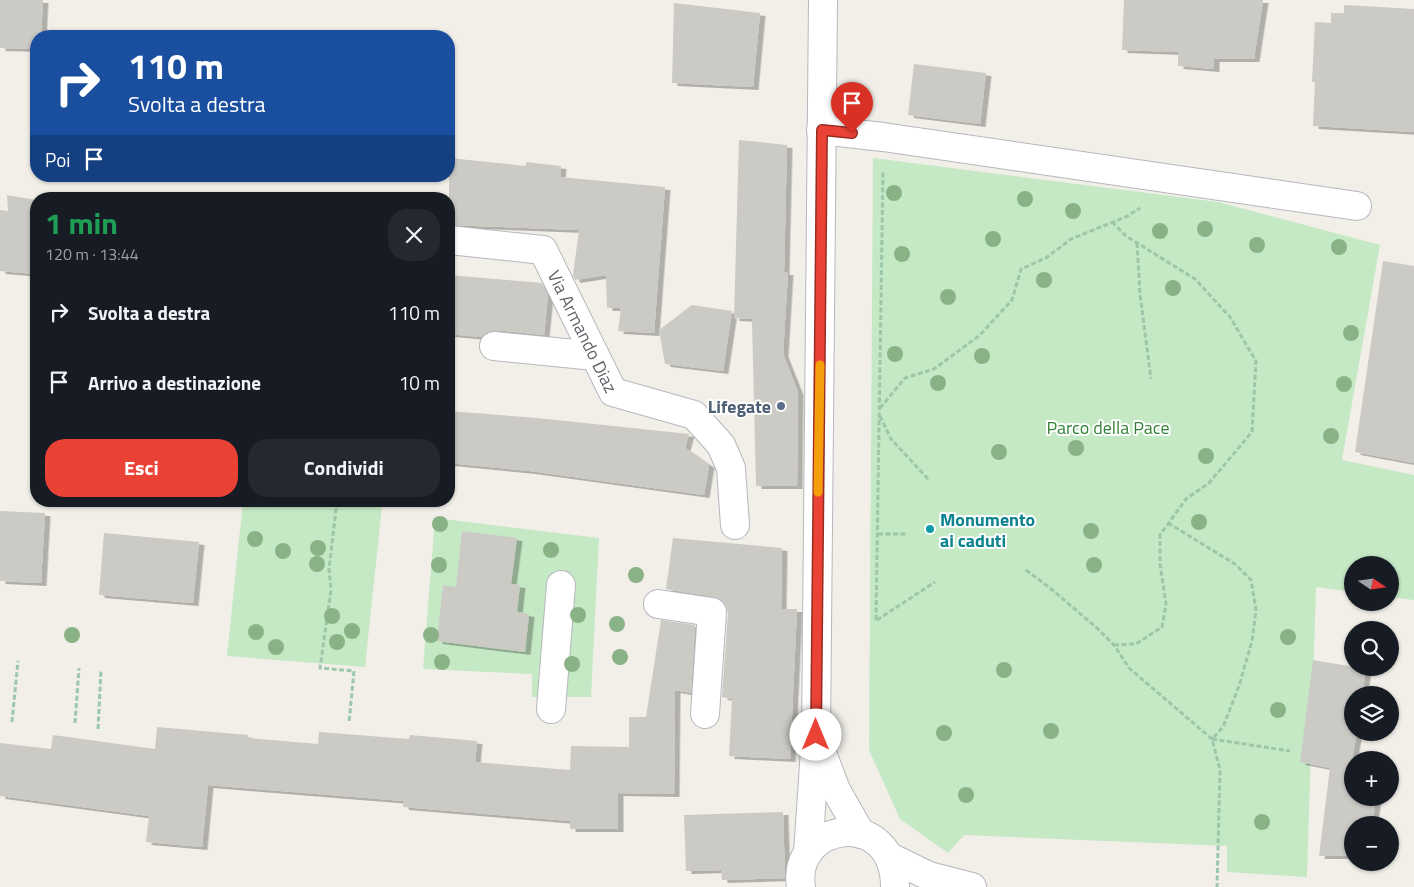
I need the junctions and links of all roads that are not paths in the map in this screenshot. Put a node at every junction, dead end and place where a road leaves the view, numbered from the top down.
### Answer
1 (823, 0) edge
2 (822, 130) junction
3 (1357, 206) dead end
4 (455, 241) edge
5 (494, 346) dead end
6 (595, 356) junction
7 (735, 524) dead end
8 (561, 585) dead end
9 (658, 604) dead end
10 (551, 710) dead end
11 (705, 714) dead end
12 (816, 735) junction
13 (861, 834) junction
14 (808, 854) junction
15 (890, 857) junction
16 (801, 887) edge
17 (895, 887) edge
18 (972, 887) edge

1 - 2 street
2 - 3 street
2 - 12 street
4 - 6 street, Via Armando Diaz
5 - 6 street
6 - 7 street, Via Armando Diaz
8 - 10 street
9 - 11 street
12 - 13 street
12 - 14 street
13 - 14 street
13 - 15 street
14 - 16 street
15 - 17 street
15 - 18 street

